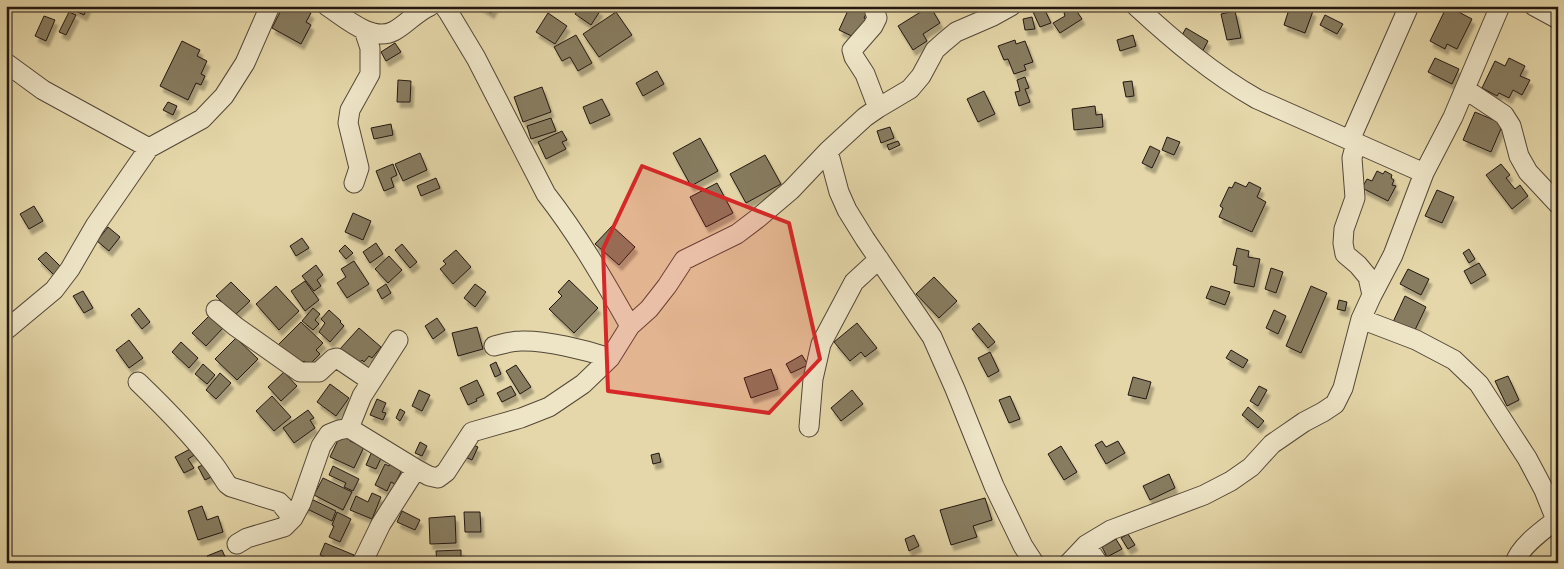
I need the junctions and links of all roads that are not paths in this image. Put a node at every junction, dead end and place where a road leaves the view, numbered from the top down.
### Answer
1 (270, 6) edge
2 (327, 6) edge
3 (430, 6) edge
4 (444, 6) edge
5 (873, 6) edge
6 (1011, 6) edge
7 (1136, 6) edge
8 (1408, 6) edge
9 (1500, 6) edge
10 (1534, 6) edge
11 (1558, 19) edge
12 (364, 30) junction
13 (6, 63) edge
14 (1465, 89) junction
15 (878, 108) junction
16 (1353, 142) junction
17 (148, 148) junction
18 (828, 151) junction
19 (1424, 173) junction
20 (354, 182) dead end
21 (1558, 204) edge
22 (879, 259) junction
23 (1372, 295) junction
24 (216, 310) dead end
25 (1361, 319) junction
26 (9, 323) edge
27 (630, 326) junction
28 (398, 340) dead end
29 (494, 346) dead end
30 (610, 358) junction
31 (371, 381) junction
32 (138, 382) dead end
33 (809, 427) dead end
34 (349, 428) junction
35 (416, 469) junction
36 (293, 518) junction
37 (1557, 521) edge
38 (238, 544) dead end
39 (1086, 545) junction
40 (362, 563) edge
41 (1034, 563) edge
42 (1069, 563) edge
43 (1098, 563) edge
44 (1515, 563) edge

1 - 17 street
2 - 12 street
3 - 12 street
4 - 27 street
5 - 15 street
6 - 15 street
7 - 16 street
8 - 16 street
9 - 14 street
10 - 11 street
12 - 20 street
13 - 17 street
14 - 19 street
14 - 21 street
15 - 18 street
16 - 19 street
16 - 23 street
17 - 26 street
18 - 22 street
18 - 27 street
19 - 23 street
22 - 33 street
22 - 41 street
23 - 25 street
24 - 31 street
25 - 37 street
25 - 39 street
27 - 30 street
28 - 31 street
29 - 30 street
30 - 35 street
31 - 34 street
32 - 36 street
34 - 35 street
34 - 36 street
35 - 40 street
36 - 38 street
37 - 44 street
39 - 42 street
39 - 43 street

